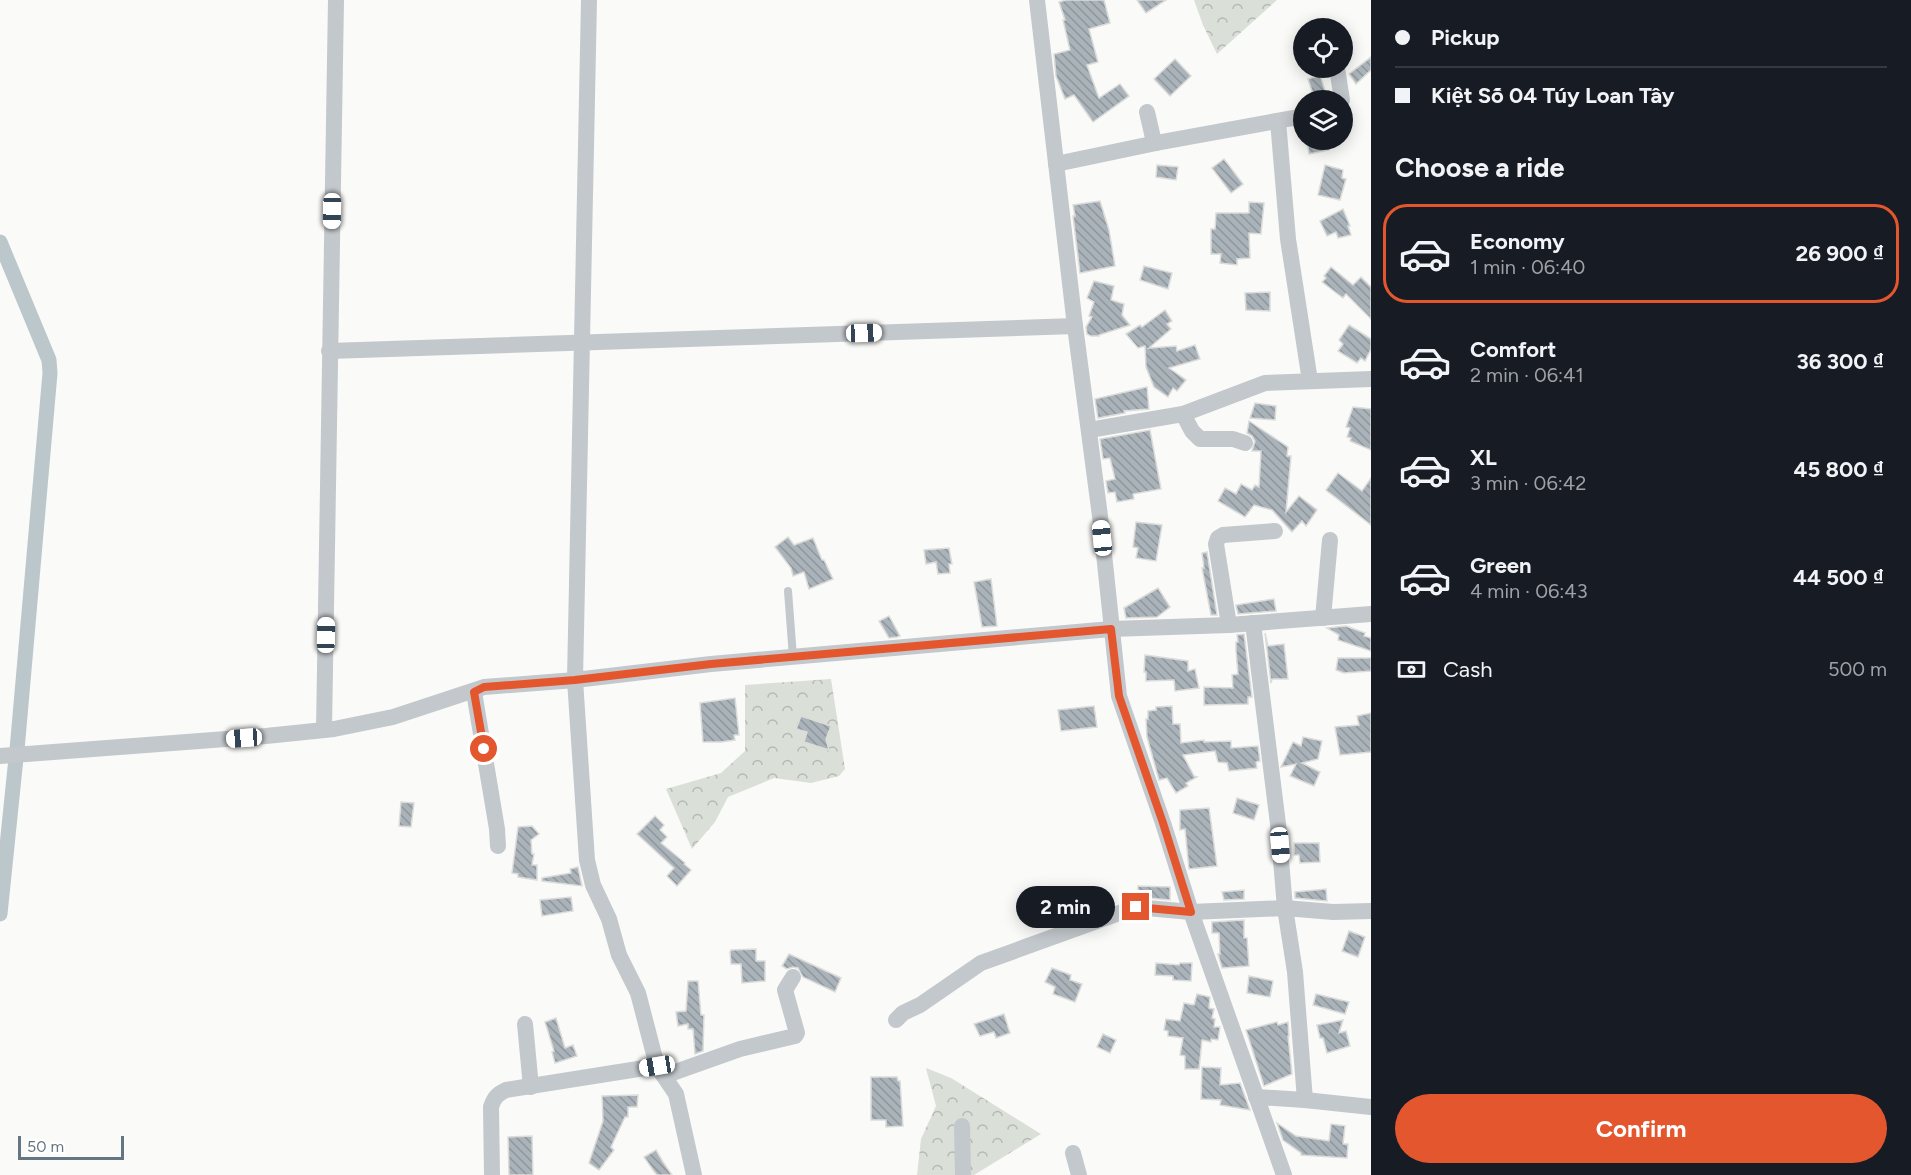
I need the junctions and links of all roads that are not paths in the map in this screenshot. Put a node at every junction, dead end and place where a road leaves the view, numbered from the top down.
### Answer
1 (336, 0) edge
2 (590, 0) edge
3 (1037, 0) edge
4 (1147, 112) dead end
5 (1293, 118) edge
6 (1278, 121) junction
7 (1156, 143) junction
8 (1056, 164) junction
9 (1075, 326) junction
10 (582, 343) junction
11 (329, 351) junction
12 (1371, 379) edge
13 (1310, 381) junction
14 (1183, 414) junction
15 (1089, 430) junction
16 (1245, 443) dead end
17 (1275, 531) dead end
18 (1330, 540) dead end
19 (788, 591) dead end
20 (1371, 615) edge
21 (1323, 618) junction
22 (1253, 623) junction
23 (1229, 625) junction
24 (1111, 629) junction
25 (793, 657) junction
26 (575, 680) junction
27 (474, 692) junction
28 (324, 730) junction
29 (12, 755) edge
30 (498, 846) dead end
31 (1285, 908) junction
32 (1371, 911) edge
33 (1191, 912) junction
34 (793, 977) dead end
35 (896, 1020) dead end
36 (525, 1024) dead end
37 (660, 1071) junction
38 (531, 1087) junction
39 (1256, 1097) junction
40 (1305, 1100) junction
41 (1371, 1107) edge
42 (962, 1126) dead end
43 (1073, 1153) dead end
44 (492, 1175) edge
45 (694, 1175) edge
46 (963, 1175) edge
47 (1080, 1175) edge
48 (1284, 1175) edge

1 - 11 street
2 - 10 street
3 - 8 street
4 - 7 street
5 - 6 street
6 - 7 street
6 - 13 street
7 - 8 street
8 - 9 street
9 - 10 street
9 - 15 street
10 - 11 street
10 - 26 street
11 - 28 street
12 - 13 street
13 - 14 street
14 - 15 street
14 - 16 street
15 - 24 street
17 - 23 street
18 - 21 street
19 - 25 lane
20 - 21 street
21 - 22 street
22 - 23 street
22 - 31 street
23 - 24 street
24 - 25 street
24 - 33 street
25 - 26 street
26 - 27 street
26 - 37 street
27 - 28 street
27 - 30 street
28 - 29 street
31 - 32 street
31 - 33 street
31 - 40 street
33 - 35 street
33 - 39 street
34 - 37 street
36 - 38 street
37 - 38 street
37 - 45 street
38 - 44 street
39 - 40 street
39 - 48 street
40 - 41 street
42 - 46 street
43 - 47 street

